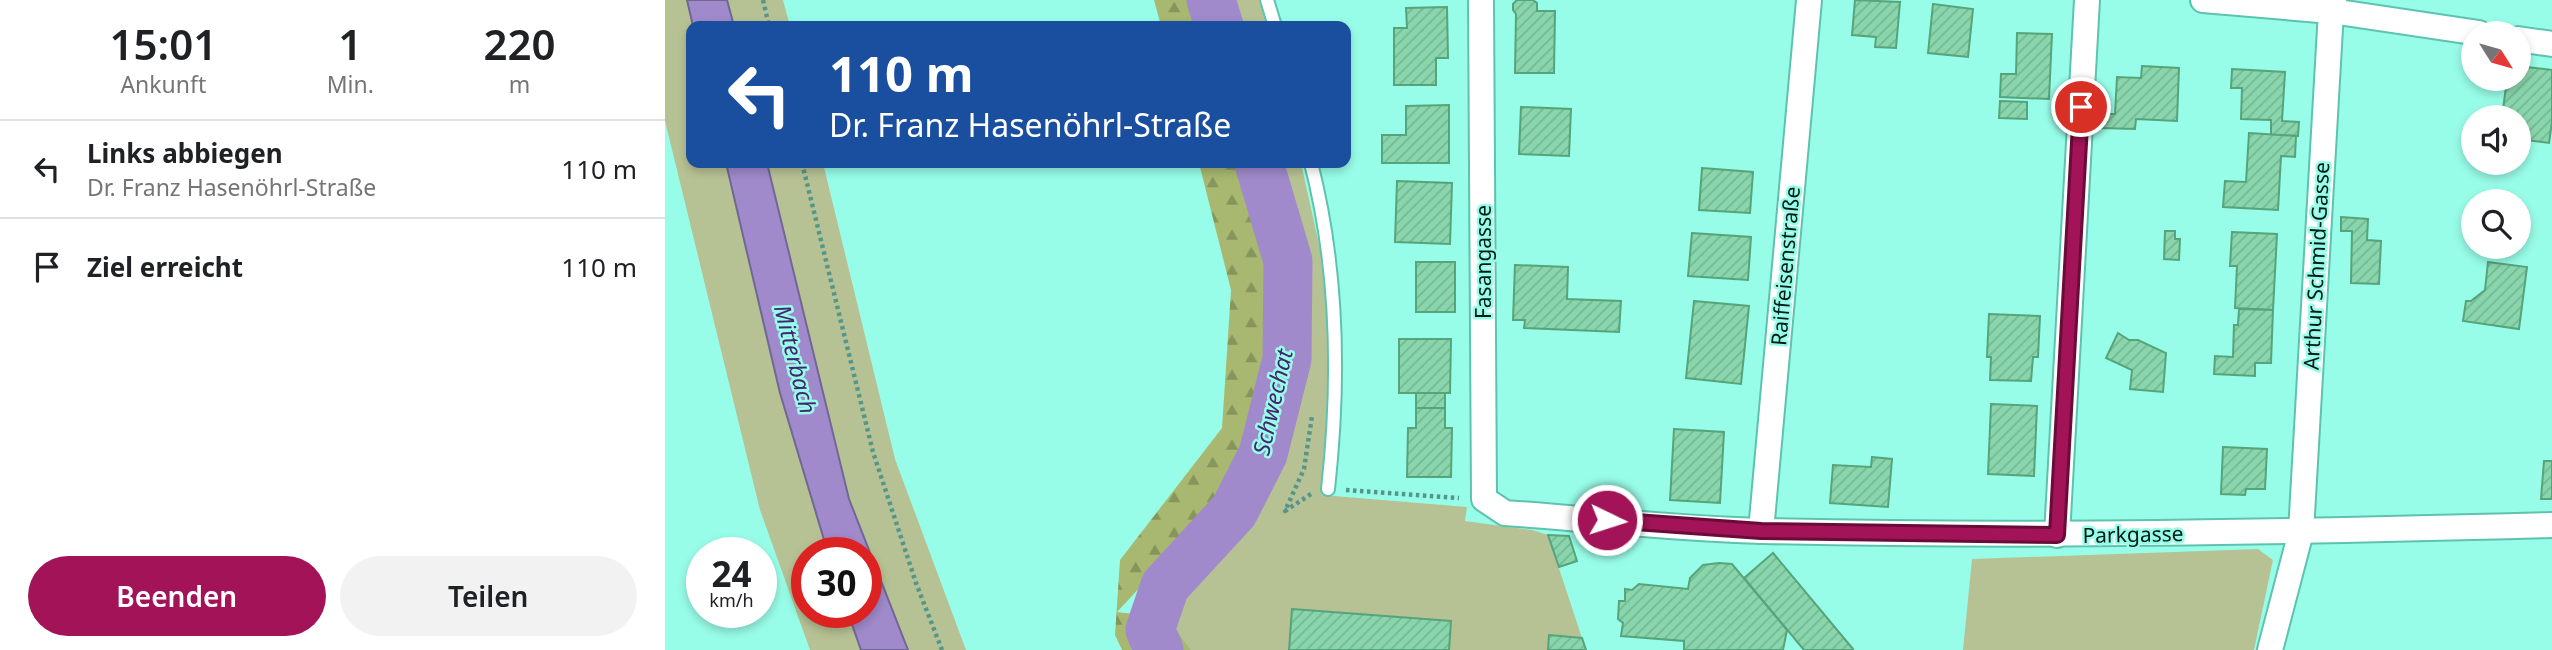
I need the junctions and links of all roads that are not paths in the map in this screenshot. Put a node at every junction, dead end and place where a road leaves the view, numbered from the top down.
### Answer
1 (1267, 0) edge
2 (1481, 0) edge
3 (1809, 0) edge
4 (2087, 0) edge
5 (2203, 0) edge
6 (2333, 6) edge
7 (1273, 21) edge
8 (2461, 30) edge
9 (2531, 41) edge
10 (2552, 44) edge
11 (1312, 168) edge
12 (1328, 488) road end
13 (1495, 506) joint
14 (2552, 525) edge
15 (1761, 531) junction
16 (2301, 532) junction
17 (2057, 535) junction
18 (2270, 650) edge

1 - 7 lane
2 - 13 street, Fasangasse
3 - 15 street, Raiffeisenstraße
4 - 17 street
5 - 6 street
6 - 8 street
6 - 16 street, Arthur Schmid-Gasse
9 - 10 street
11 - 12 lane
13 - 15 street, Parkgasse
14 - 16 street, Parkgasse
15 - 17 street, Parkgasse
16 - 17 street, Parkgasse
16 - 18 street, Arthur Schmid-Gasse

